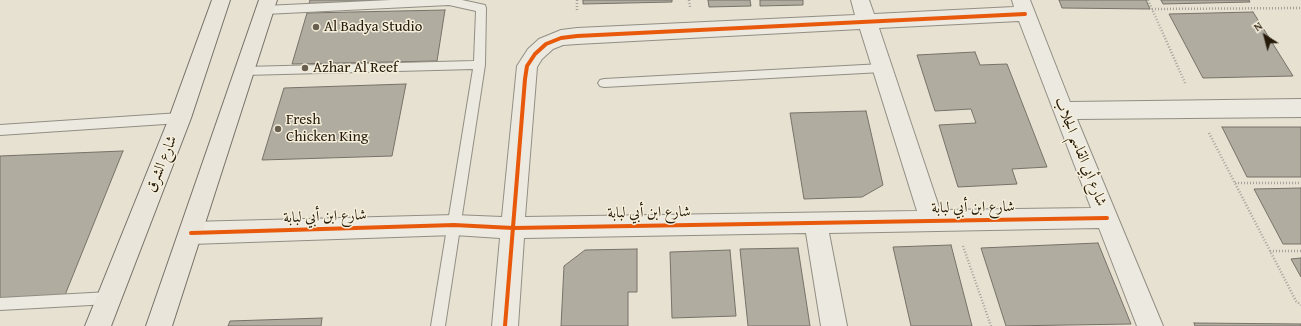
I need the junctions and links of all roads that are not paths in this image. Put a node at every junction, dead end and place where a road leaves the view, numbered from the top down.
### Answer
1 (221, 0) edge
2 (860, 0) edge
3 (449, 1) edge
4 (267, 5) edge
5 (1023, 7) edge
6 (867, 22) junction
7 (479, 65) junction
8 (882, 68) junction
9 (245, 71) junction
10 (604, 83) dead end
11 (1301, 108) edge
12 (1063, 111) junction
13 (180, 118) junction
14 (0, 130) edge
15 (1107, 218) junction
16 (943, 221) junction
17 (816, 223) junction
18 (454, 225) junction
19 (513, 228) junction
20 (191, 233) junction
21 (109, 298) junction
22 (0, 304) edge
23 (98, 326) edge
24 (160, 326) edge
25 (438, 326) edge
26 (505, 326) edge
27 (834, 326) edge
28 (1150, 326) edge

1 - 13 main road, شارع الشرق
2 - 6 street
3 - 4 lane
3 - 7 lane
4 - 9 main road
5 - 6 street
5 - 12 street, شارع أبي القاسم الجلاب
6 - 8 street
6 - 19 street
7 - 9 lane
7 - 18 lane
8 - 10 lane
8 - 16 street
9 - 20 main road
11 - 12 street
12 - 15 street, شارع أبي القاسم الجلاب
13 - 14 lane
13 - 21 main road, شارع الشرق
15 - 16 street, شارع ابن أبي لبابة
15 - 28 street, شارع أبي القاسم الجلاب
16 - 17 street, شارع ابن أبي لبابة
17 - 19 street, شارع ابن أبي لبابة
17 - 27 street
18 - 19 street, شارع ابن أبي لبابة
18 - 20 street, شارع ابن أبي لبابة
18 - 25 lane
19 - 26 street
20 - 24 main road
21 - 22 lane
21 - 23 main road, شارع الشرق

